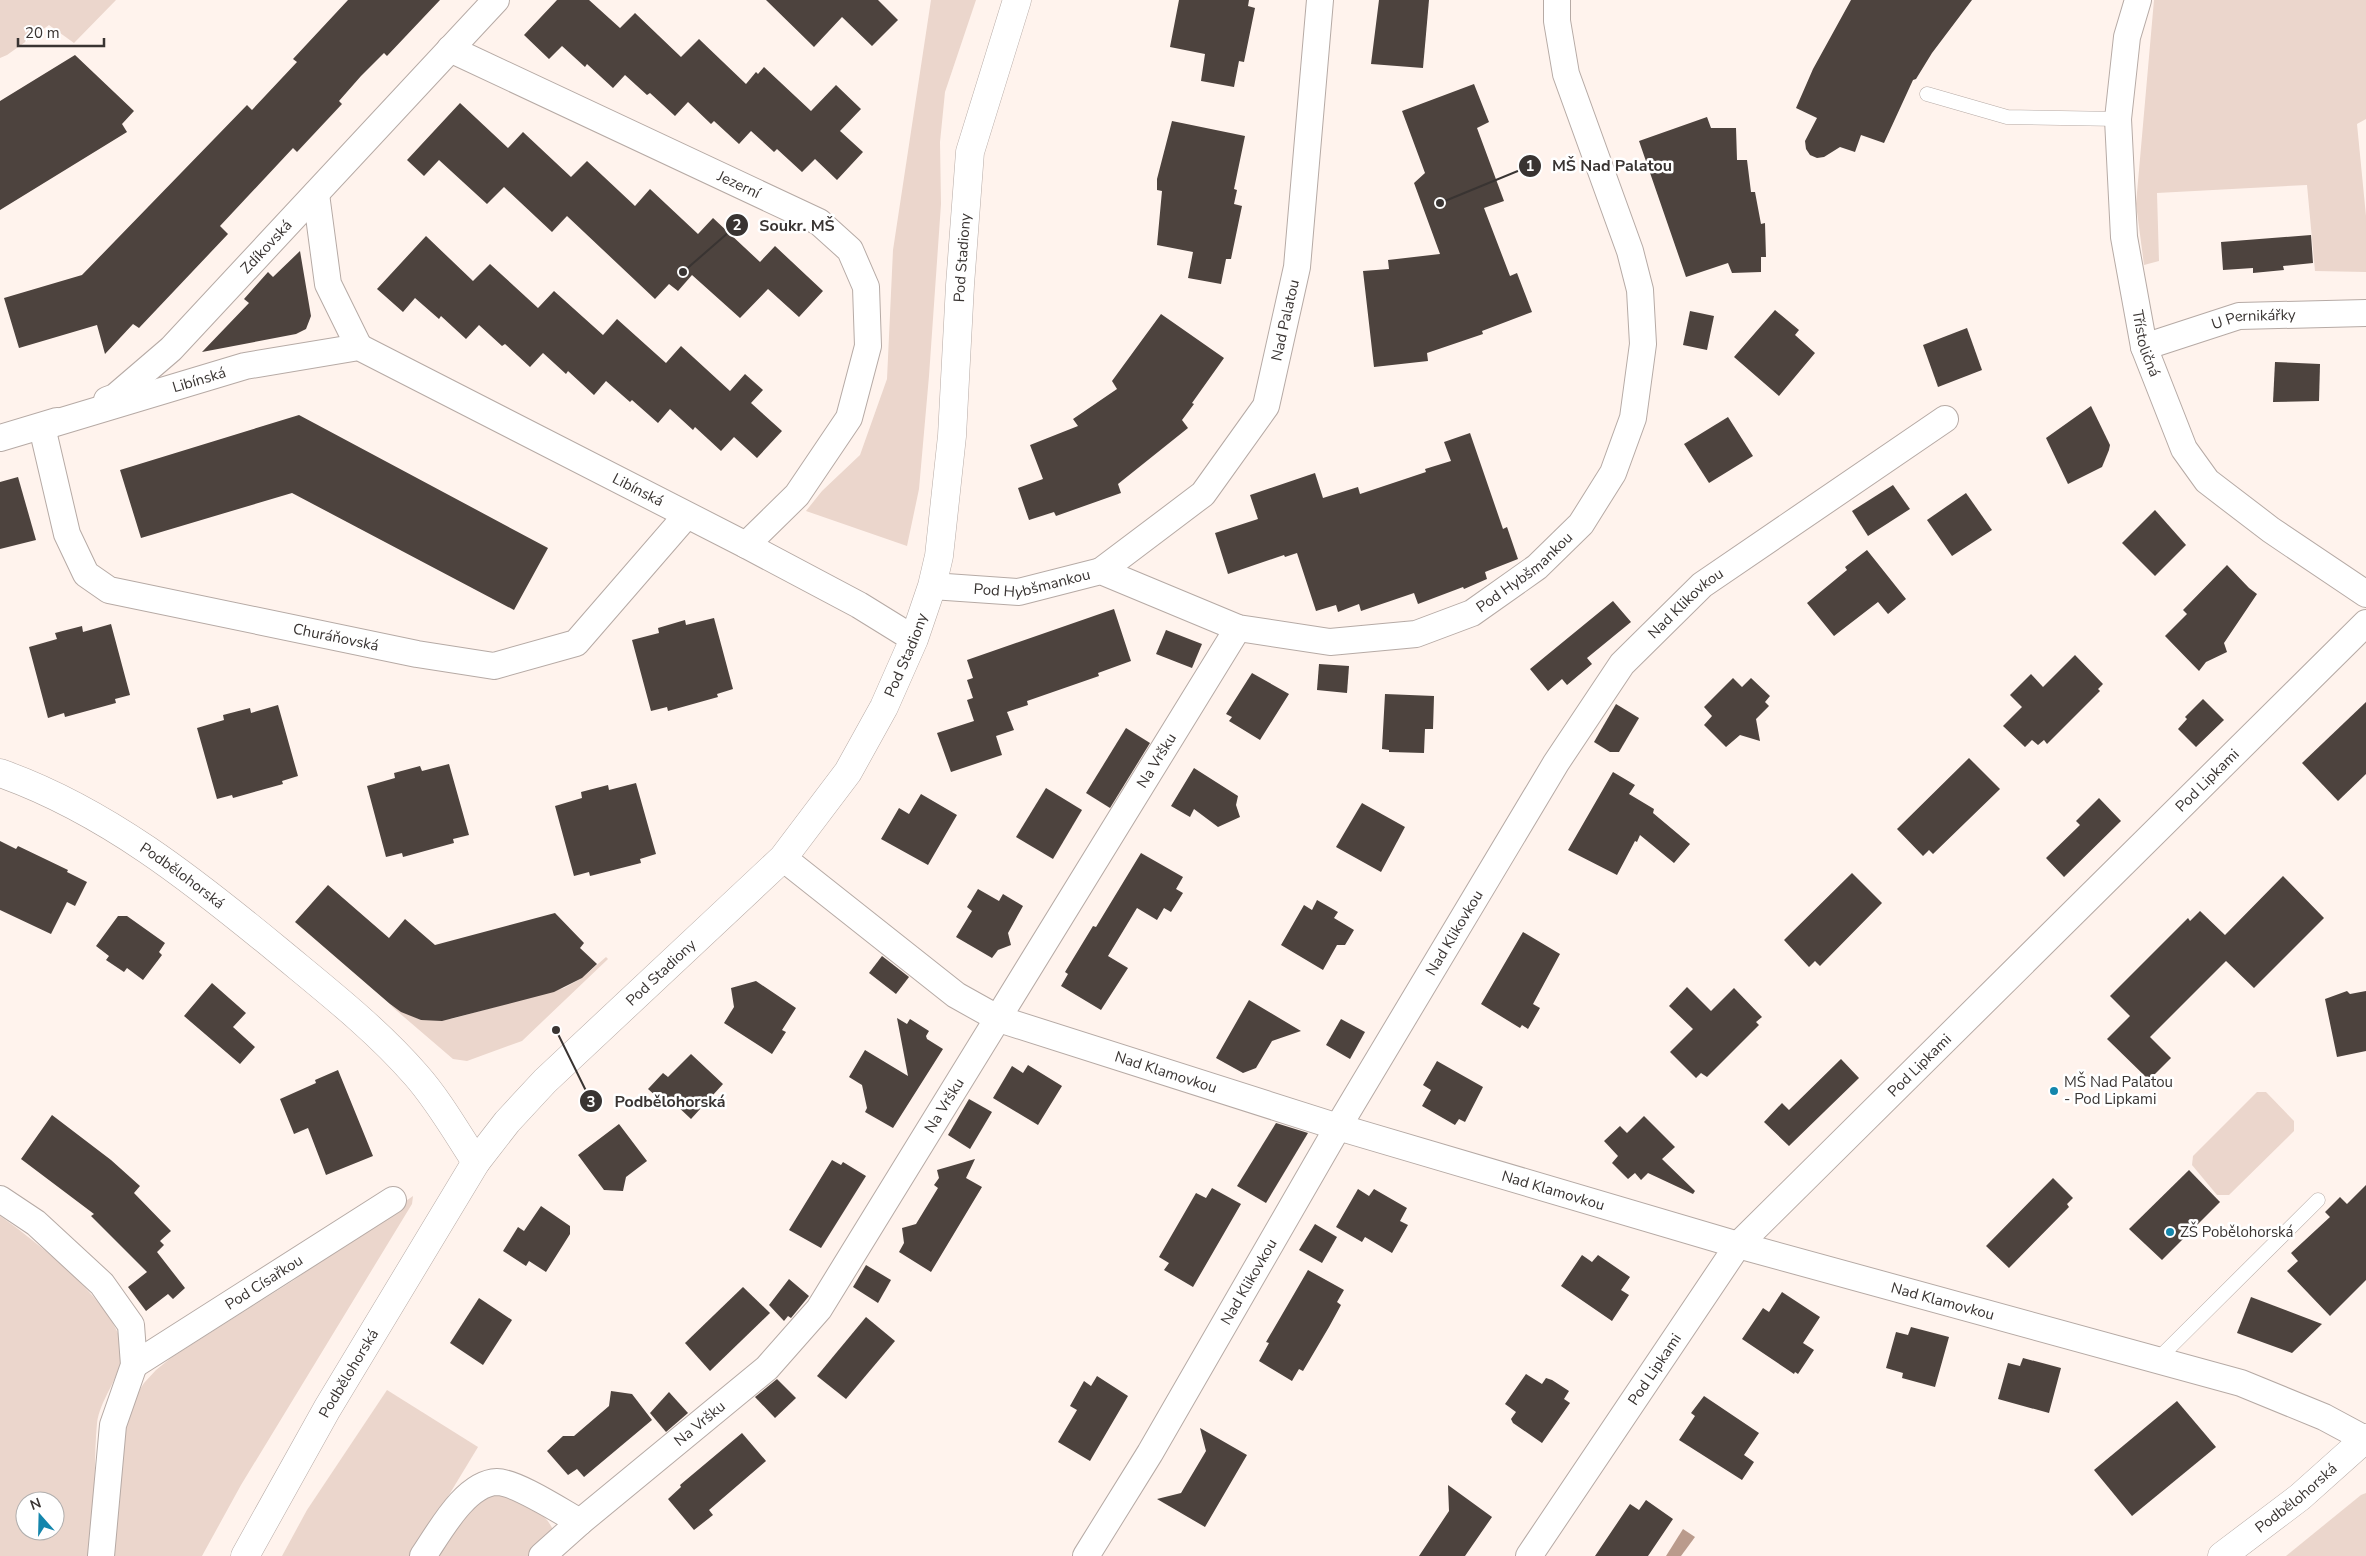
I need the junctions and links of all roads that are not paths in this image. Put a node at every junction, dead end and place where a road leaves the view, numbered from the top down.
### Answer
1 (496, 0) edge
2 (1017, 0) edge
3 (1320, 0) edge
4 (1557, 0) edge
5 (2138, 0) edge
6 (450, 49) junction
7 (1927, 94) dead end
8 (2118, 119) junction
9 (316, 194) junction
10 (2366, 313) edge
11 (359, 347) junction
12 (2144, 347) junction
13 (1946, 419) dead end
14 (42, 427) junction
15 (0, 438) edge
16 (686, 516) junction
17 (746, 545) junction
18 (1101, 571) junction
19 (932, 586) junction
20 (2366, 594) edge
21 (2366, 623) edge
22 (1238, 628) junction
23 (914, 639) junction
24 (0, 773) edge
25 (783, 858) junction
26 (999, 1020) junction
27 (1338, 1128) junction
28 (476, 1162) junction
29 (0, 1199) edge
30 (393, 1200) dead end
31 (2318, 1200) dead end
32 (1738, 1245) junction
33 (2156, 1360) junction
34 (134, 1365) junction
35 (2366, 1439) edge
36 (580, 1522) junction
37 (101, 1556) edge
38 (245, 1556) edge
39 (423, 1556) edge
40 (542, 1556) edge
41 (1086, 1556) edge
42 (1529, 1556) edge
43 (2222, 1556) edge

1 - 6 street, Zdíkovská
2 - 19 main road, Pod Stadiony
3 - 18 street, Nad Palatou
4 - 22 street, Pod Hybšmankou
5 - 8 street, Třístoličná
6 - 9 street, Zdíkovská
6 - 17 street, Jezerní
7 - 8 lane
8 - 12 street, Třístoličná
9 - 11 street
9 - 14 street, Zdíkovská
10 - 12 street, U Pernikářky
11 - 14 street, Libínská
11 - 16 street, Libínská
12 - 20 street, Třístoličná
13 - 27 street, Nad Klikovkou
14 - 15 street, Zdíkovská
14 - 16 street, Churáňovská
16 - 17 street, Libínská
17 - 23 street, Libínská
18 - 19 street, Pod Hybšmankou
18 - 22 street, Pod Hybšmankou
19 - 23 main road, Pod Stadiony
21 - 32 street, Pod Lipkami
22 - 26 street, Na Vršku
23 - 25 main road, Pod Stadiony
24 - 28 main road, Podbělohorská
25 - 26 street, Nad Klamovkou
25 - 28 main road, Pod Stadiony
26 - 27 street, Nad Klamovkou
26 - 36 street, Na Vršku
27 - 32 street, Nad Klamovkou
27 - 41 street, Nad Klikovkou
28 - 38 main road, Podbělohorská
29 - 34 street
30 - 34 street, Pod Císařkou
31 - 33 lane
32 - 33 street, Nad Klamovkou
32 - 42 street, Pod Lipkami
33 - 35 street, Nad Klamovkou
34 - 37 street
35 - 43 main road, Podbělohorská
36 - 39 street
36 - 40 street, Na Vršku

